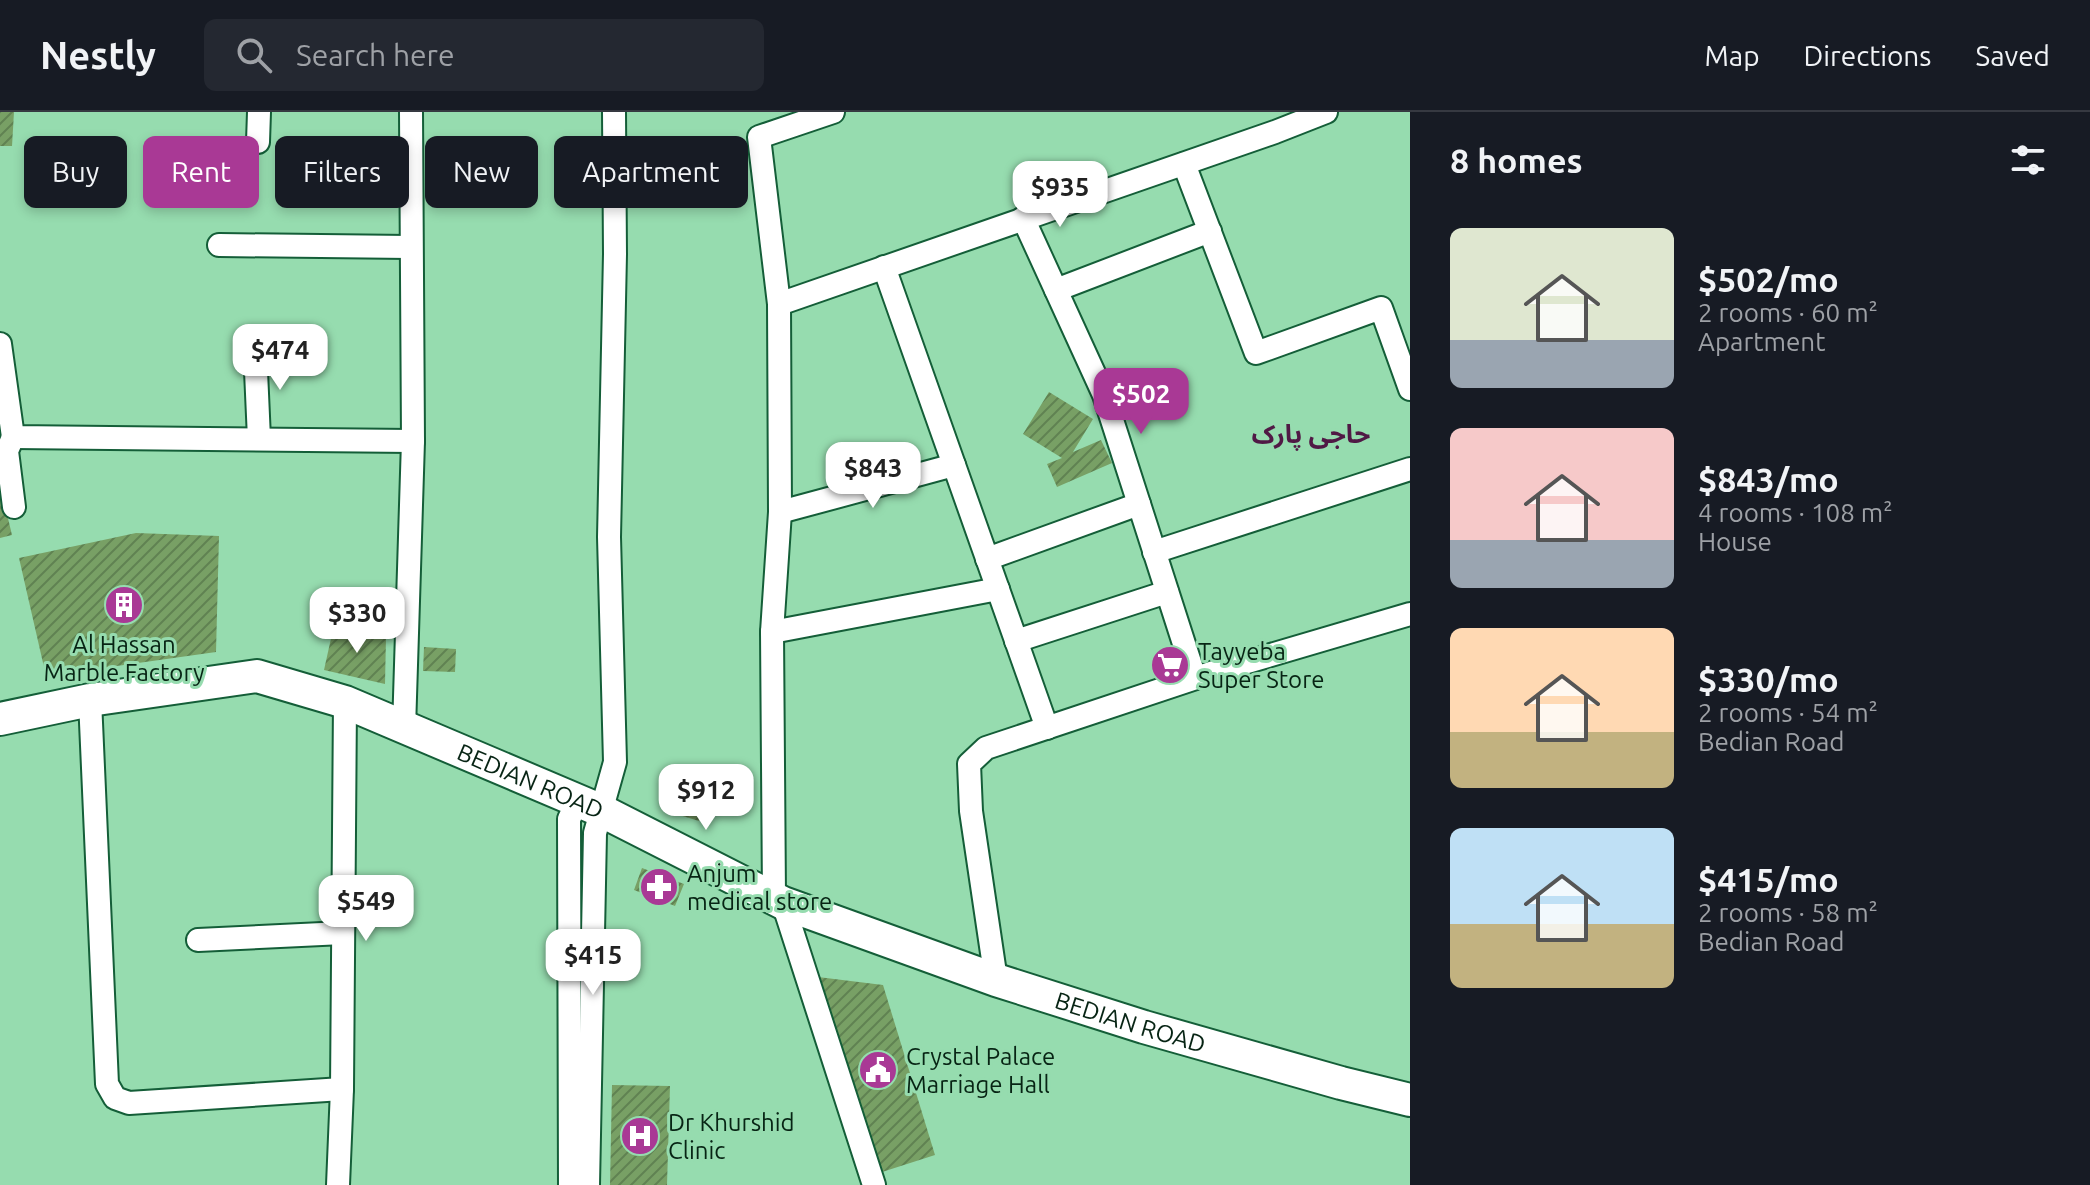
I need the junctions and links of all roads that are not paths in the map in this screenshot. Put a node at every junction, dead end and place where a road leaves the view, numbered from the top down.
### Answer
1 (259, 112) edge
2 (411, 112) edge
3 (614, 112) edge
4 (833, 112) edge
5 (1326, 112) edge
6 (258, 136) edge
7 (1184, 164) junction
8 (1023, 218) junction
9 (1210, 231) junction
10 (219, 245) dead end
11 (410, 247) junction
12 (884, 267) junction
13 (1056, 290) junction
14 (779, 304) junction
15 (0, 344) edge
16 (255, 348) dead end
17 (1410, 389) edge
18 (13, 437) junction
19 (259, 439) junction
20 (413, 441) junction
21 (954, 465) junction
22 (1410, 469) edge
23 (1139, 504) junction
24 (14, 507) dead end
25 (780, 512) junction
26 (1154, 552) junction
27 (987, 559) junction
28 (998, 589) junction
29 (1167, 592) junction
30 (1410, 614) edge
31 (772, 632) junction
32 (1016, 641) junction
33 (1195, 678) junction
34 (90, 700) junction
35 (345, 702) junction
36 (0, 719) edge
37 (1047, 728) junction
38 (404, 729) junction
39 (590, 806) junction
40 (778, 900) junction
41 (343, 933) junction
42 (198, 940) dead end
43 (581, 966) junction
44 (996, 980) junction
45 (342, 1089) junction
46 (1410, 1100) edge
47 (338, 1185) edge
48 (570, 1185) edge
49 (588, 1185) edge
50 (874, 1185) edge

1 - 6 street
2 - 11 street
3 - 39 street
4 - 14 street
5 - 7 street
7 - 8 street
7 - 9 street
8 - 12 street
8 - 13 street
9 - 13 street
9 - 17 street
10 - 11 street
11 - 20 street
12 - 14 street
12 - 21 street
13 - 23 street
14 - 25 street
15 - 18 street
16 - 19 street
18 - 19 street
18 - 24 street
19 - 20 street
20 - 38 street
21 - 25 street
21 - 27 street
22 - 26 street
23 - 26 street
23 - 27 street
25 - 31 street
26 - 29 street
27 - 28 street
28 - 31 street
28 - 32 street
29 - 32 street
29 - 33 street
30 - 33 street
31 - 40 street
32 - 37 street
33 - 37 street
34 - 35 main road, BEDIAN ROAD
34 - 36 main road, BEDIAN ROAD
34 - 45 street
35 - 38 main road, BEDIAN ROAD
35 - 41 street
37 - 44 street
38 - 39 main road, BEDIAN ROAD
39 - 40 main road, BEDIAN ROAD
39 - 43 street
40 - 44 main road, BEDIAN ROAD
40 - 50 street
41 - 42 street
41 - 45 street
43 - 48 street
43 - 49 street
44 - 46 main road, BEDIAN ROAD
45 - 47 street

